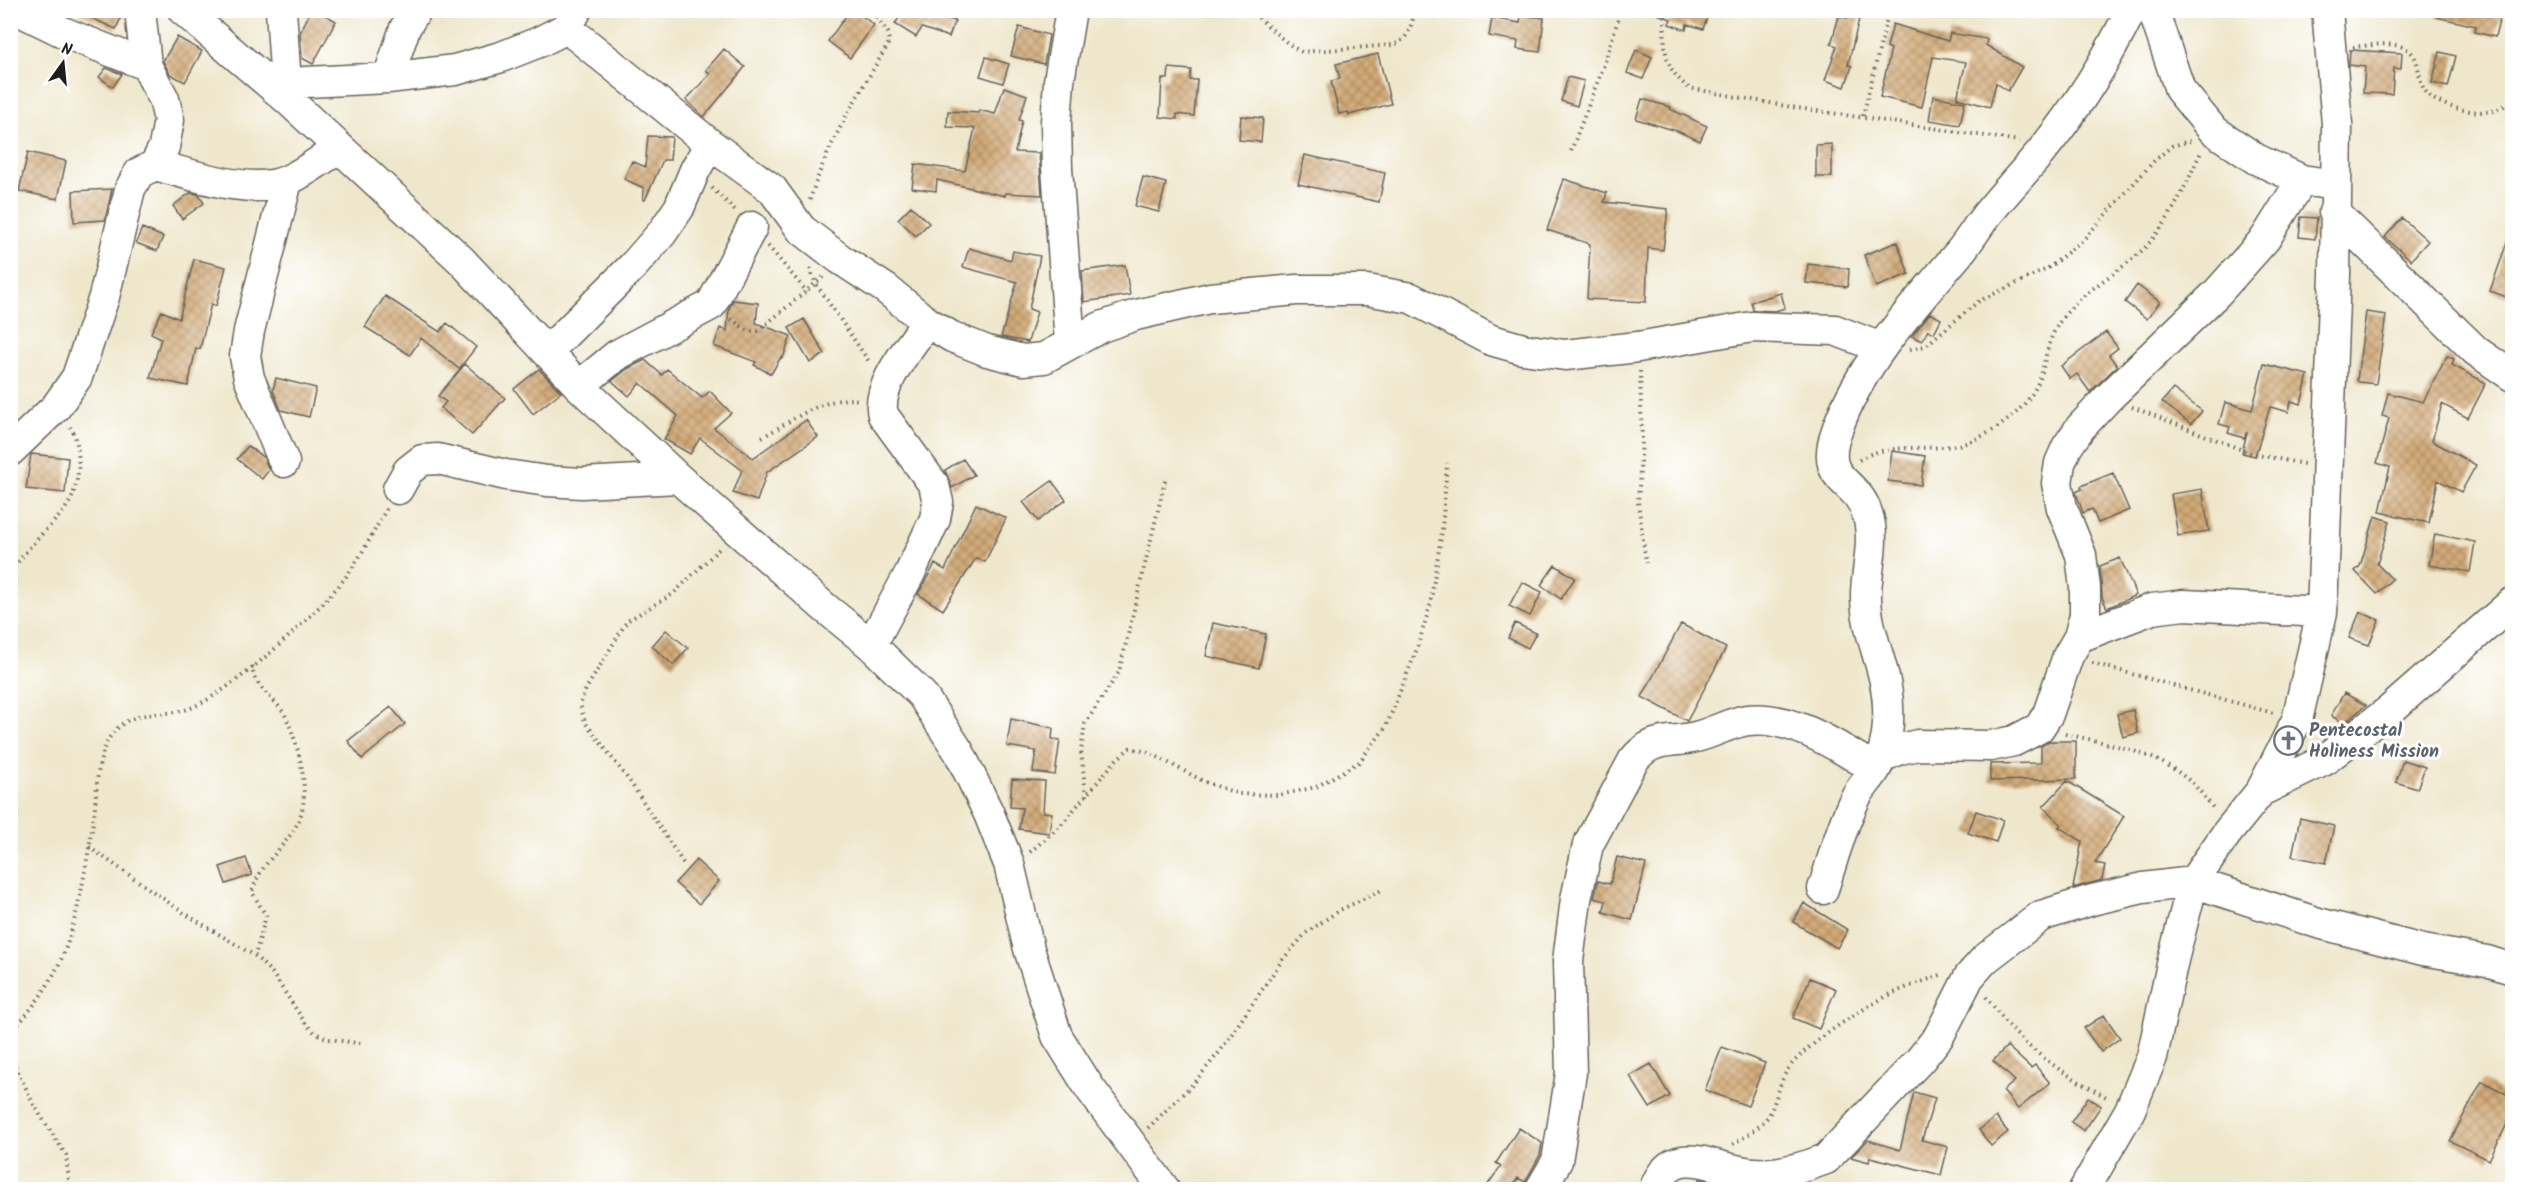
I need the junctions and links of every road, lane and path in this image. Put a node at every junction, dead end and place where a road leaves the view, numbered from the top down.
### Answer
1 (18, 10) edge
2 (140, 10) edge
3 (281, 10) edge
4 (416, 10) edge
5 (871, 10) edge
6 (1071, 10) edge
7 (1249, 10) edge
8 (1415, 10) edge
9 (1621, 10) edge
10 (1665, 10) edge
11 (1889, 10) edge
12 (2131, 10) edge
13 (2153, 10) edge
14 (2327, 10) edge
15 (186, 12) edge
16 (572, 19) edge
17 (2331, 48) junction
18 (146, 65) junction
19 (388, 78) junction
20 (286, 91) junction
21 (2512, 102) edge
22 (1863, 117) junction
23 (2209, 135) junction
24 (710, 144) junction
25 (2046, 145) junction
26 (340, 148) junction
27 (1571, 151) dead end
28 (155, 165) junction
29 (2302, 180) junction
30 (287, 181) junction
31 (2335, 199) junction
32 (752, 227) dead end
33 (801, 229) junction
34 (816, 284) junction
35 (711, 305) junction
36 (927, 322) junction
37 (1070, 343) junction
38 (1883, 345) junction
39 (1638, 347) junction
40 (548, 351) junction
41 (2512, 376) edge
42 (579, 386) junction
43 (883, 395) junction
44 (2108, 398) junction
45 (56, 407) junction
46 (762, 437) dead end
47 (10, 451) edge
48 (284, 462) dead end
49 (1446, 463) dead end
50 (2328, 468) junction
51 (1166, 477) dead end
52 (1838, 477) junction
53 (678, 478) junction
54 (398, 489) joint
55 (738, 529) junction
56 (1646, 563) dead end
57 (10, 571) edge
58 (2511, 608) edge
59 (2322, 612) junction
60 (871, 645) junction
61 (2073, 646) junction
62 (254, 665) junction
63 (2297, 720) junction
64 (2039, 728) junction
65 (1879, 763) junction
66 (2261, 791) junction
67 (1086, 797) junction
68 (2231, 828) junction
69 (89, 847) junction
70 (683, 863) dead end
71 (1009, 864) junction
72 (2193, 882) junction
73 (1384, 889) dead end
74 (1823, 889) dead end
75 (255, 956) junction
76 (2512, 969) edge
77 (1957, 975) junction
78 (10, 1033) edge
79 (364, 1044) dead end
80 (10, 1055) edge
81 (2130, 1110) junction
82 (1132, 1143) junction
83 (1704, 1161) junction
84 (70, 1190) edge
85 (1165, 1190) edge
86 (1540, 1190) edge
87 (1654, 1190) edge
88 (2084, 1190) edge

1 - 18 street
2 - 18 street
3 - 20 street
4 - 19 street
5 - 33 path
6 - 37 street
7 - 8 path
9 - 27 path
10 - 22 path
11 - 22 path
12 - 25 street
13 - 23 street
14 - 17 street
15 - 20 street
16 - 19 street
16 - 24 street
17 - 21 path
17 - 31 street
18 - 28 street
19 - 20 street
20 - 26 street
22 - 25 path
23 - 29 street
23 - 38 path
23 - 52 path
24 - 33 street
24 - 40 street
25 - 38 street
26 - 30 street
26 - 40 street
28 - 30 street
28 - 45 street
29 - 31 street
29 - 44 street
30 - 48 street
31 - 41 street
31 - 50 street
32 - 35 street
33 - 34 path
33 - 36 street
34 - 35 path
34 - 43 path
35 - 42 street
36 - 37 street
36 - 43 street
37 - 39 street
38 - 39 street
38 - 52 street
39 - 56 path
40 - 42 street
42 - 53 street
43 - 46 path
43 - 60 street
44 - 50 path
44 - 61 street
45 - 47 street
45 - 57 path
49 - 67 path
50 - 59 street
51 - 67 path
52 - 65 street
53 - 54 street
53 - 55 street
54 - 62 path
55 - 60 street
55 - 70 path
58 - 66 street
59 - 61 street
59 - 63 street
60 - 71 street
61 - 63 path
61 - 64 street
62 - 69 path
62 - 75 path
63 - 66 street
64 - 65 street
64 - 68 path
65 - 74 street
65 - 86 street
66 - 68 street
67 - 71 path
68 - 72 street
69 - 75 path
69 - 78 path
71 - 82 street
72 - 76 street
72 - 77 street
72 - 81 street
73 - 82 path
75 - 79 path
77 - 81 path
77 - 83 path
77 - 83 street
80 - 84 path
81 - 88 street
82 - 85 street
83 - 87 street

